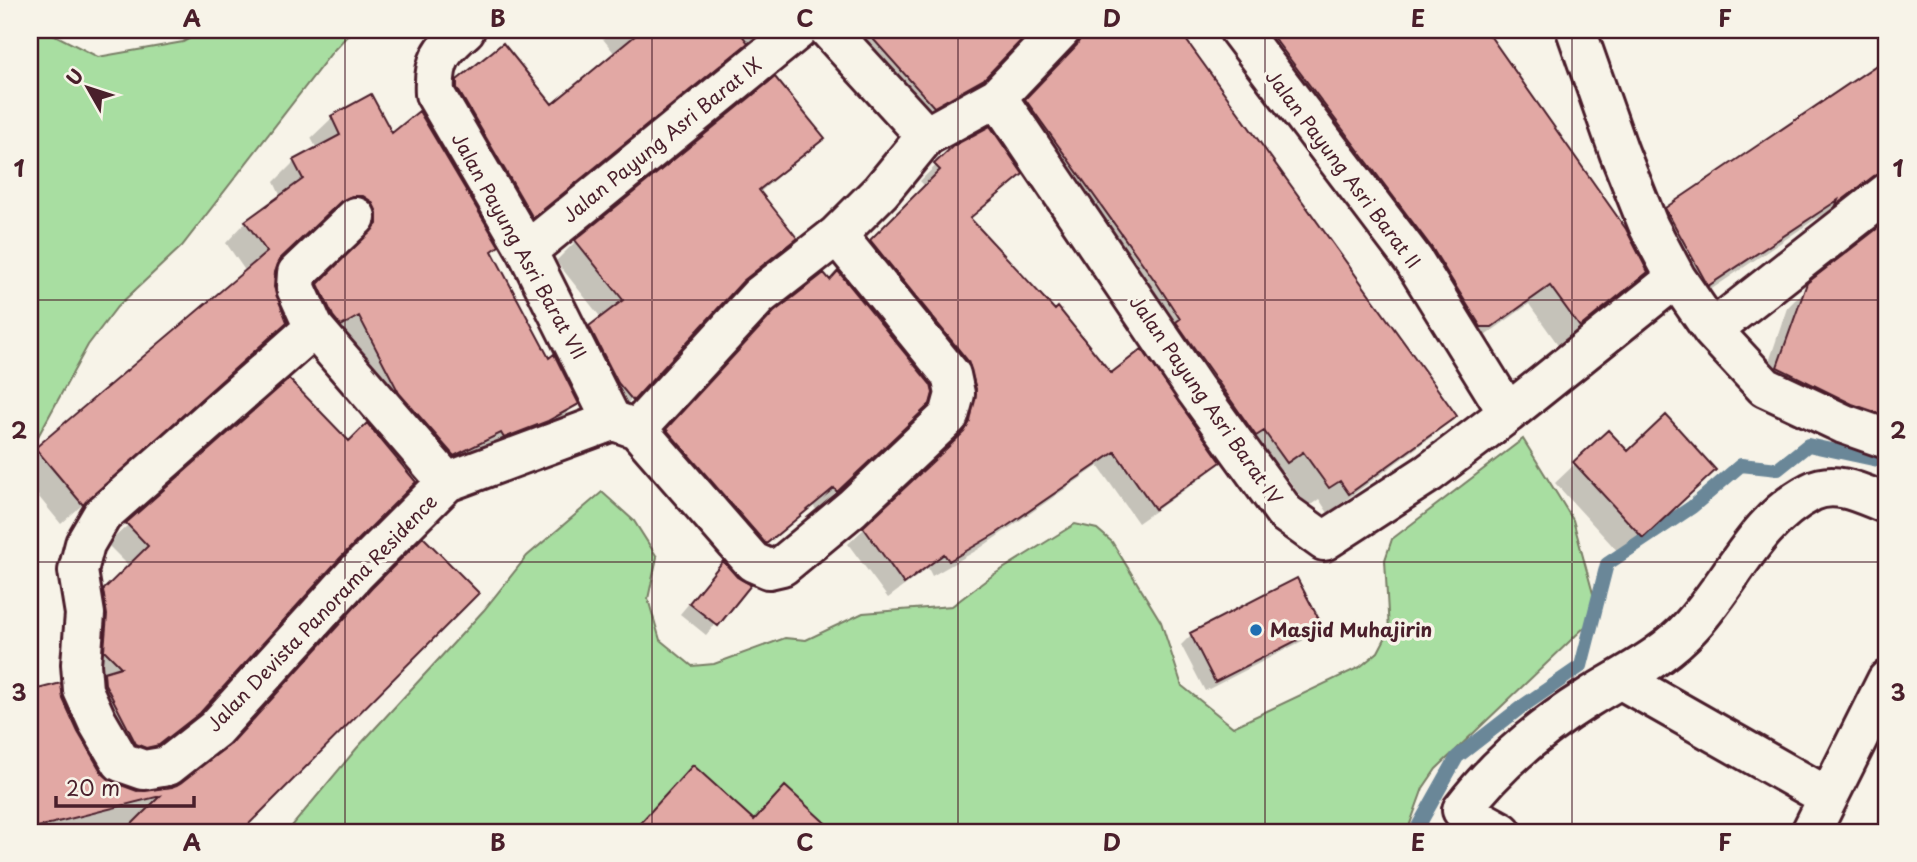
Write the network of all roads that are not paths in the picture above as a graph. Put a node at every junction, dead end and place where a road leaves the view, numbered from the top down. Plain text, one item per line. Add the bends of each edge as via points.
1 (465, 30) edge
2 (798, 30) edge
3 (829, 30) edge
4 (1061, 30) edge
5 (1239, 30) edge
6 (1576, 30) edge
7 (997, 97) junction
8 (926, 136) junction
9 (1887, 193) edge
10 (356, 217) dead end
11 (837, 235) junction
12 (527, 251) junction
13 (1676, 278) junction
14 (314, 328) junction
15 (1712, 330) junction
16 (1508, 413) junction
17 (625, 425) junction
18 (1887, 439) edge
19 (447, 482) junction
20 (1887, 504) edge
21 (1620, 679) junction
22 (1887, 680) edge
23 (1828, 797) junction
24 (1454, 821) edge
25 (1502, 832) edge
26 (1811, 832) edge

1 - 12 street, Jalan Payung Asri Barat VII via 446,46 433,69 435,93
2 - 12 street, Jalan Payung Asri Barat IX
3 - 8 street
4 - 7 street
5 - 16 street, Jalan Payung Asri Barat II via 1414,261
6 - 13 street via 1649,227
7 - 8 street
7 - 16 street, Jalan Payung Asri Barat IV via 1285,513 1324,541 1429,473
8 - 11 street
9 - 15 street
10 - 14 street, Jalan Devista Panorama Residence via 298,273 296,288
11 - 17 street via 773,283
11 - 17 street, Jalan Payung Asri Barat VII via 951,375 955,394 949,416 852,508 782,566 769,569 753,562
12 - 17 street, Jalan Payung Asri Barat VII
13 - 15 street
13 - 16 street
14 - 19 street, Jalan Devista Panorama Residence
14 - 19 street, Jalan Devista Panorama Residence via 102,514 85,544 78,571 85,614 83,690 121,762 144,770 168,766 215,729 356,573
15 - 18 street via 1765,387
17 - 19 street, Jalan Devista Panorama Residence
20 - 21 street via 1847,488 1813,490 1761,530 1691,626 1650,663
21 - 23 street
21 - 24 street via 1522,747 1487,777
22 - 23 street
23 - 26 street
24 - 25 street

